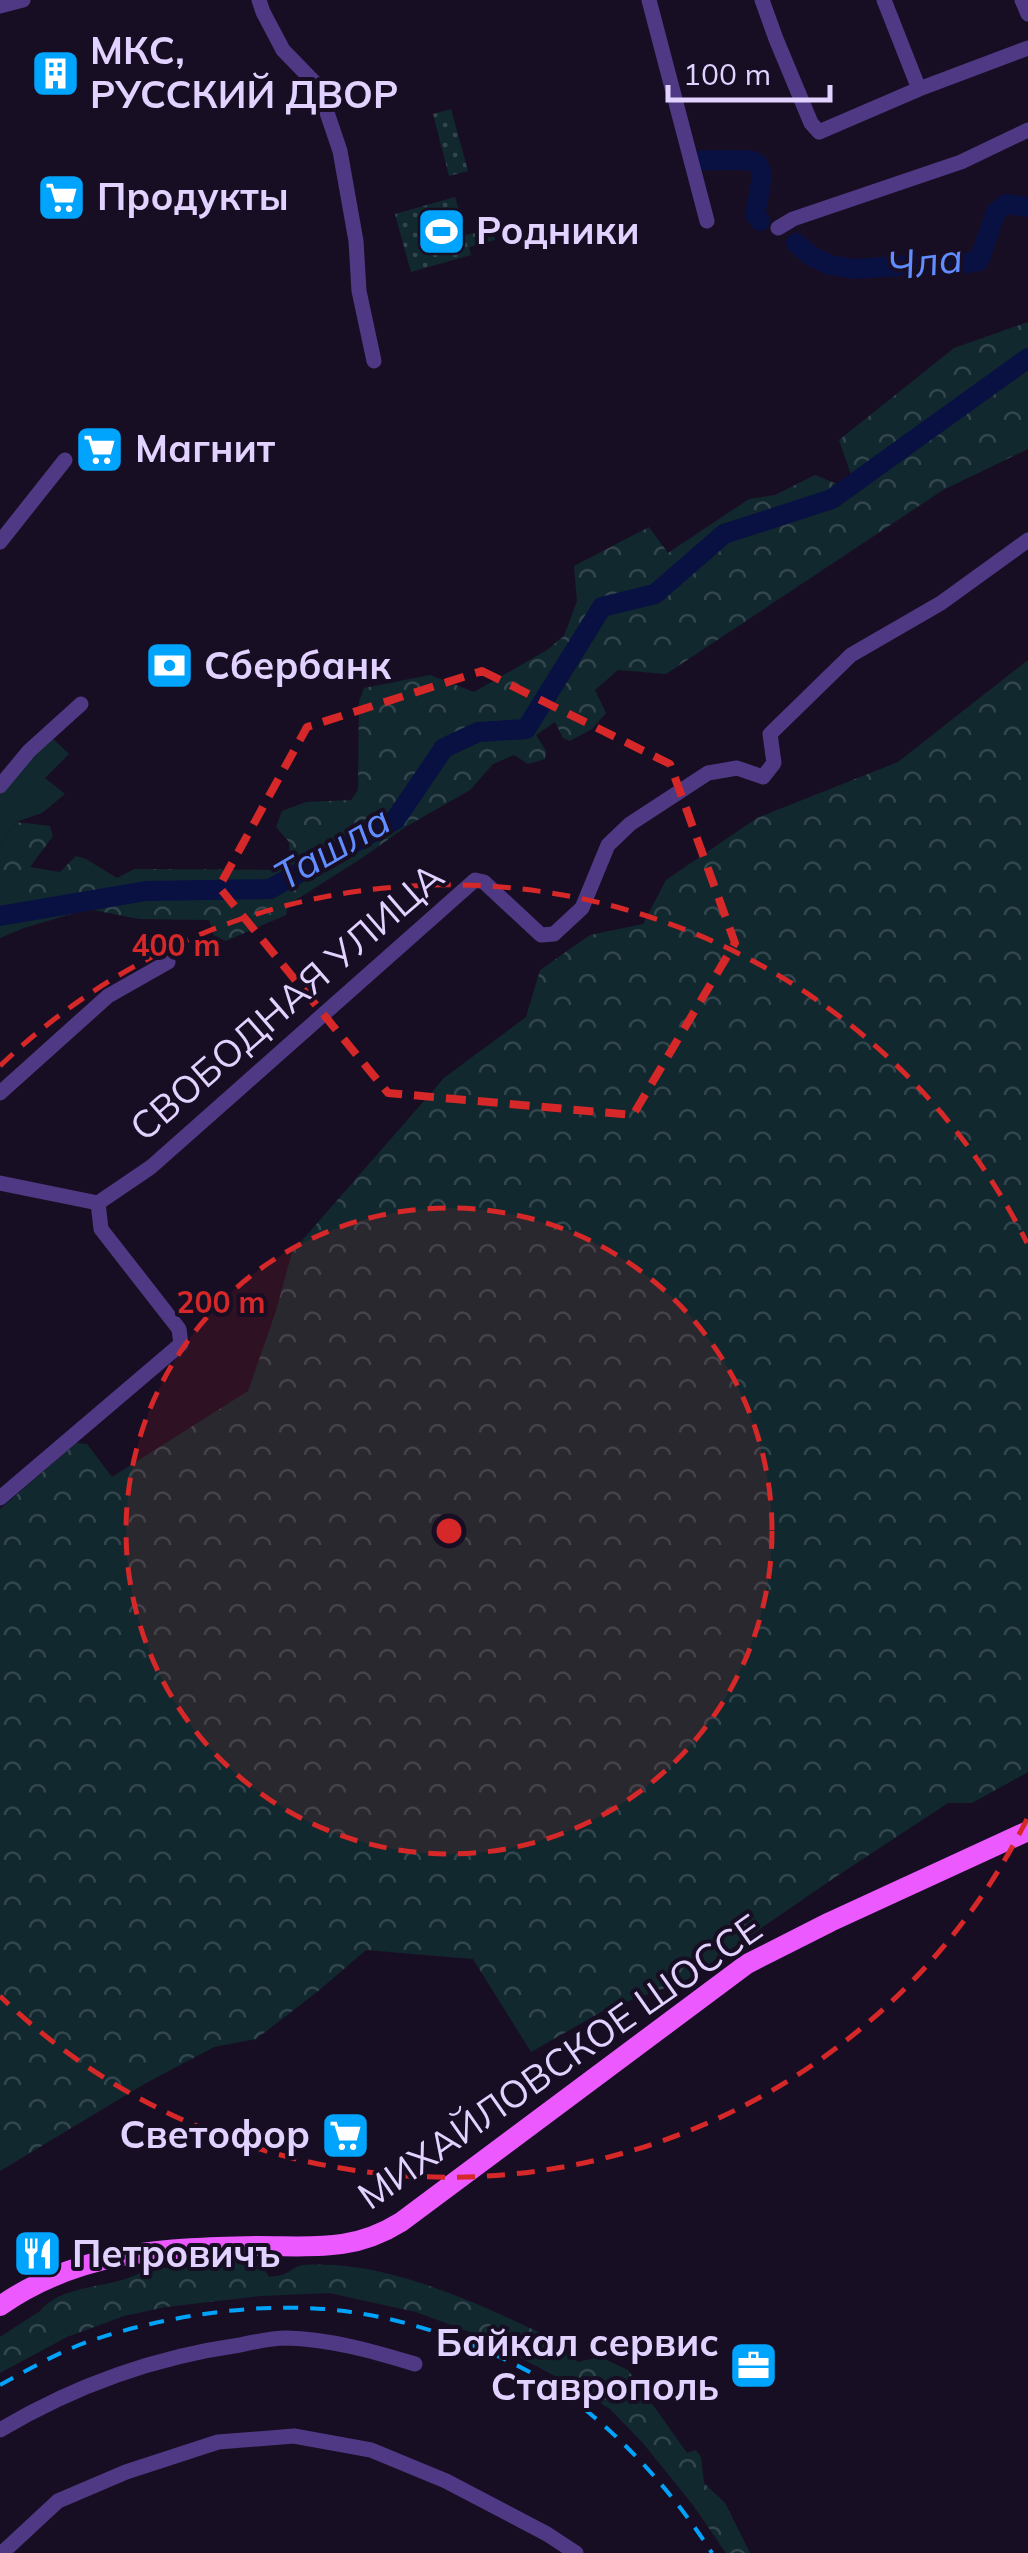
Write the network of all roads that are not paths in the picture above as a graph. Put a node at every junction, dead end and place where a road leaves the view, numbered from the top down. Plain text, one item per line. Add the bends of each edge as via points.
1 (23, 0) edge
2 (259, 0) edge
3 (649, 0) edge
4 (762, 0) edge
5 (884, 0) edge
6 (1022, 0) edge
7 (0, 6) edge
8 (1028, 14) edge
9 (1028, 48) edge
10 (919, 89) junction
11 (1028, 130) edge
12 (707, 220) dead end
13 (778, 228) dead end
14 (374, 361) dead end
15 (64, 460) dead end
16 (1028, 540) edge
17 (0, 542) edge
18 (81, 704) dead end
19 (0, 786) edge
20 (168, 962) dead end
21 (0, 1093) edge
22 (0, 1182) edge
23 (98, 1203) junction
24 (0, 1498) edge
25 (1028, 1831) edge
26 (0, 2306) edge
27 (415, 2364) dead end
28 (0, 2430) edge
29 (2, 2553) edge
30 (576, 2553) edge

1 - 7 street
2 - 14 street via 283,50 318,86 340,151
3 - 12 street
4 - 10 street via 819,132
5 - 10 street
6 - 8 street
9 - 10 street
11 - 13 street via 961,162
15 - 17 street
16 - 23 street, СВОБОДНАЯ УЛИЦА via 941,603 851,655 770,734 774,763 763,777 737,768 708,773 630,824 608,845 582,908 554,934 541,935 475,880 151,1167
18 - 19 street
20 - 21 street via 108,996
22 - 23 street
23 - 24 street via 102,1228 179,1329 181,1344
25 - 26 main road, МИХАЙЛОВСКОЕ ШОССЕ via 747,1964 379,2236 357,2243 176,2248 124,2256 56,2274
27 - 28 street via 354,2346 284,2338 194,2351 115,2374
29 - 30 street via 58,2500 126,2472 218,2442 294,2436 370,2450 446,2481

